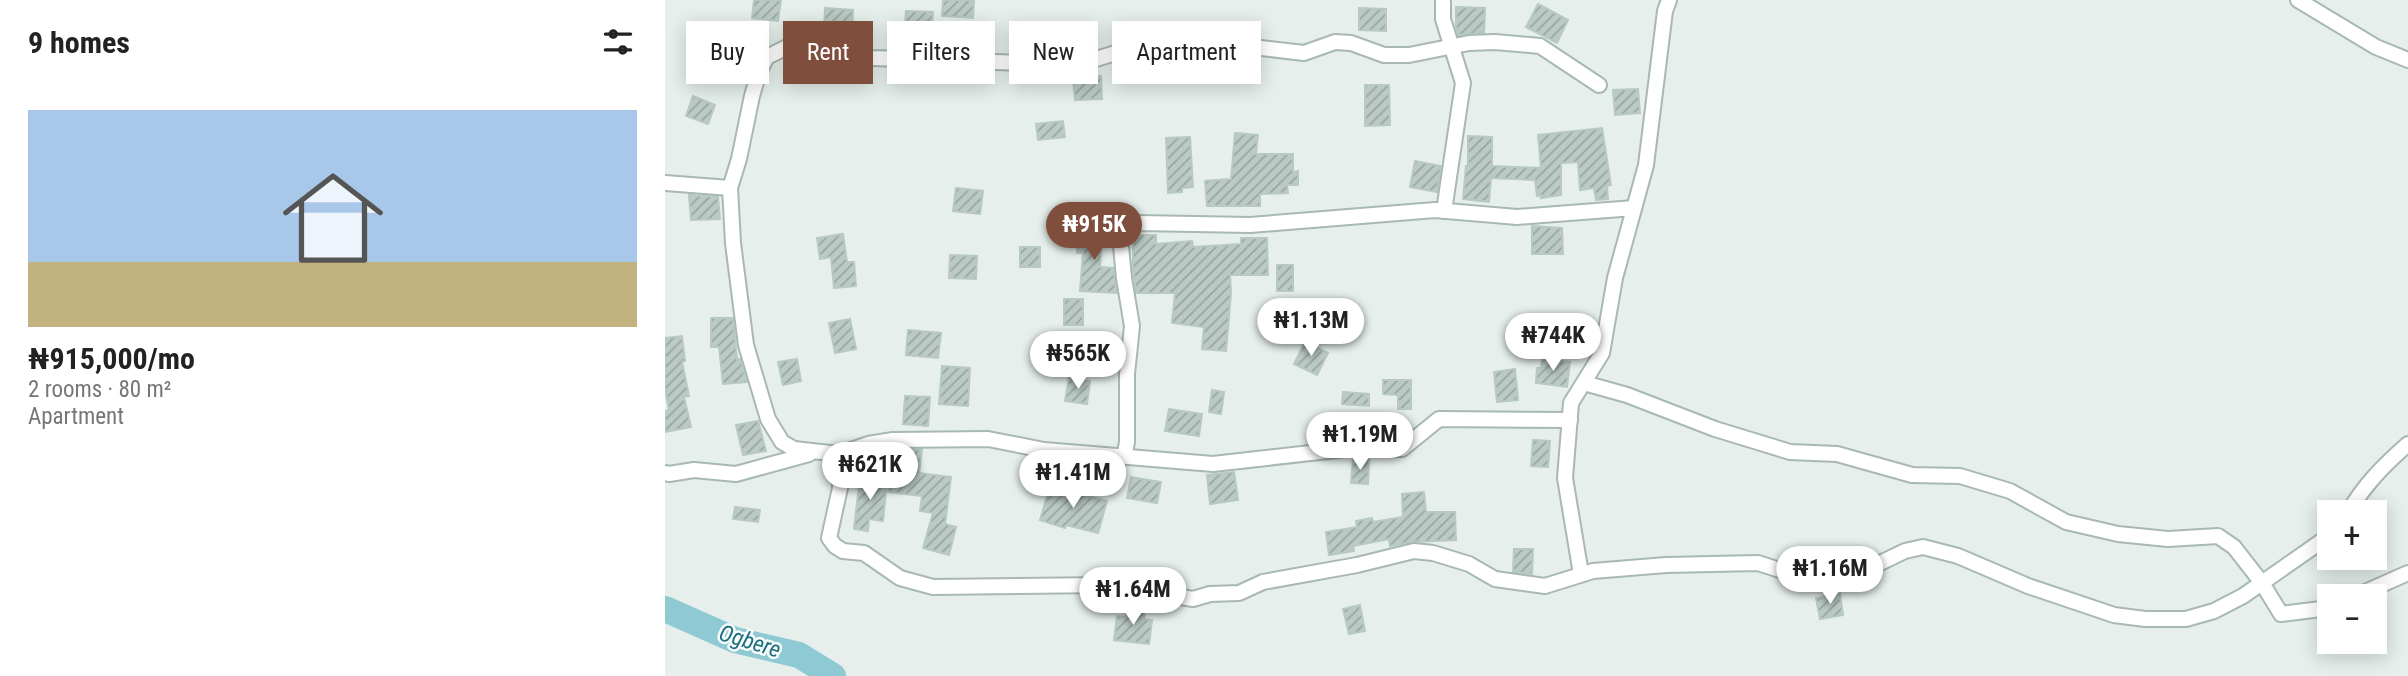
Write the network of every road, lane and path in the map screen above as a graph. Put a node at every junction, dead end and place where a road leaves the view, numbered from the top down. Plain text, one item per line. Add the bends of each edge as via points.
1 (1443, 0) edge
2 (1669, 0) edge
3 (2298, 0) edge
4 (1451, 46) junction
5 (2408, 60) edge
6 (1599, 85) dead end
7 (665, 183) edge
8 (730, 188) junction
9 (1634, 208) junction
10 (1444, 211) junction
11 (1584, 383) junction
12 (1570, 420) junction
13 (2408, 444) edge
14 (814, 453) junction
15 (839, 454) junction
16 (1124, 457) junction
17 (665, 473) edge
18 (2355, 500) edge
19 (2317, 544) edge
20 (2408, 573) edge
21 (1581, 574) junction
22 (2262, 583) junction
23 (2383, 584) edge
24 (2317, 610) edge

1 - 4 street
2 - 9 street via 1646,165
3 - 5 street via 2376,47
4 - 6 street via 1495,42 1540,46
4 - 8 street via 1409,55 1384,55 1335,42 1304,53 1252,47 1132,48 1096,59 1054,64 872,58 797,45 767,57 759,72
4 - 10 street via 1463,83
7 - 8 street
8 - 14 street via 746,345 768,419 782,442
9 - 10 street via 1517,217
9 - 11 street via 1602,353
10 - 16 street via 1250,225 1138,223 1128,228 1120,235 1132,326
11 - 12 street via 1571,403
11 - 22 street via 1790,453 1837,454 1912,475 1960,477 2010,491 2066,522 2118,534 2218,536 2234,547
12 - 16 street via 1439,419 1402,449 1346,449 1213,464
12 - 21 street via 1565,478
13 - 18 street
14 - 15 street
14 - 17 street via 736,474
15 - 16 street via 893,439 988,439 1044,450
15 - 21 street via 840,488 829,538 843,551 865,553 900,578 933,587 1108,585 1193,599 1239,593 1263,582 1414,551 1469,564 1495,579 1520,584 1545,586
19 - 22 street
20 - 23 street
21 - 22 street via 1666,565 1758,563 1823,578 1923,547 2115,615 2145,619 2186,619 2214,611
22 - 24 street via 2281,614

